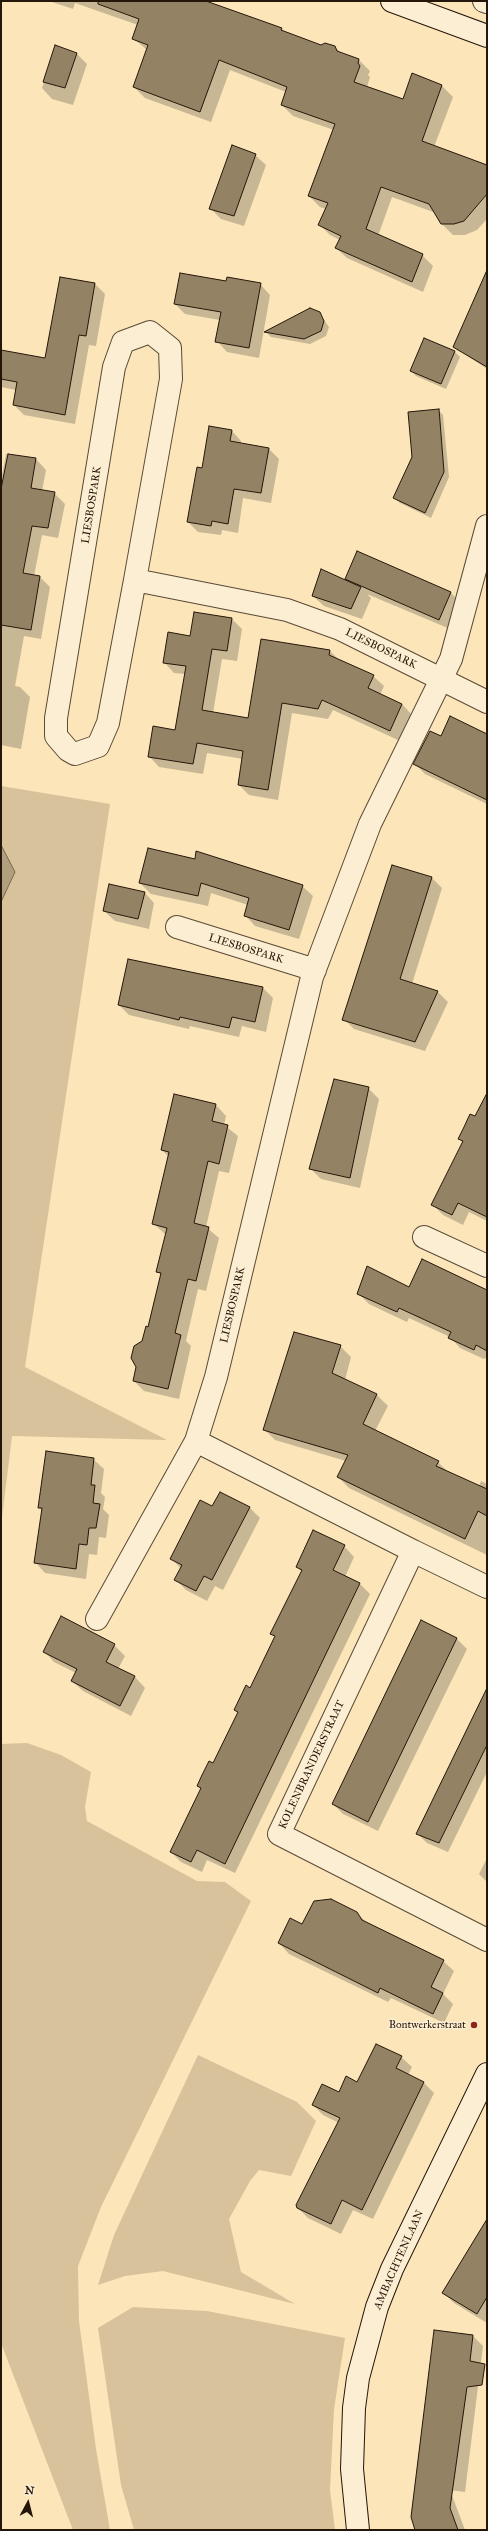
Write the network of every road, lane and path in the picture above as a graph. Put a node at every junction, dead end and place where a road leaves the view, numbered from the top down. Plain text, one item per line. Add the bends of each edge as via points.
1 (392, 1) edge
2 (484, 1) edge
3 (487, 2) edge
4 (487, 36) edge
5 (487, 526) edge
6 (135, 580) junction
7 (440, 678) junction
8 (487, 702) edge
9 (176, 927) dead end
10 (315, 970) junction
11 (424, 1237) dead end
12 (487, 1266) edge
13 (196, 1441) junction
14 (413, 1551) junction
15 (487, 1587) edge
16 (97, 1619) dead end
17 (487, 1940) edge
18 (487, 2074) edge
19 (358, 2530) edge

1 - 4 street
2 - 3 street
5 - 7 street, LIESBOSPARK via 451,659
6 - 6 street, LIESBOSPARK via 171,379 170,348 150,332 123,342 114,367 56,718 56,736 75,754 98,746 108,723
6 - 7 street, LIESBOSPARK via 287,610 340,629
7 - 8 street
7 - 10 street, LIESBOSPARK via 370,824
9 - 10 street, LIESBOSPARK
10 - 13 street, LIESBOSPARK via 216,1377
11 - 12 street
13 - 14 street
13 - 16 street, LIESBOSPARK
14 - 15 street
14 - 17 street, KOLENBRANDERSTRAAT via 279,1834
18 - 19 street, AMBACHTENLAAN via 376,2307 358,2378 354,2408 352,2469

